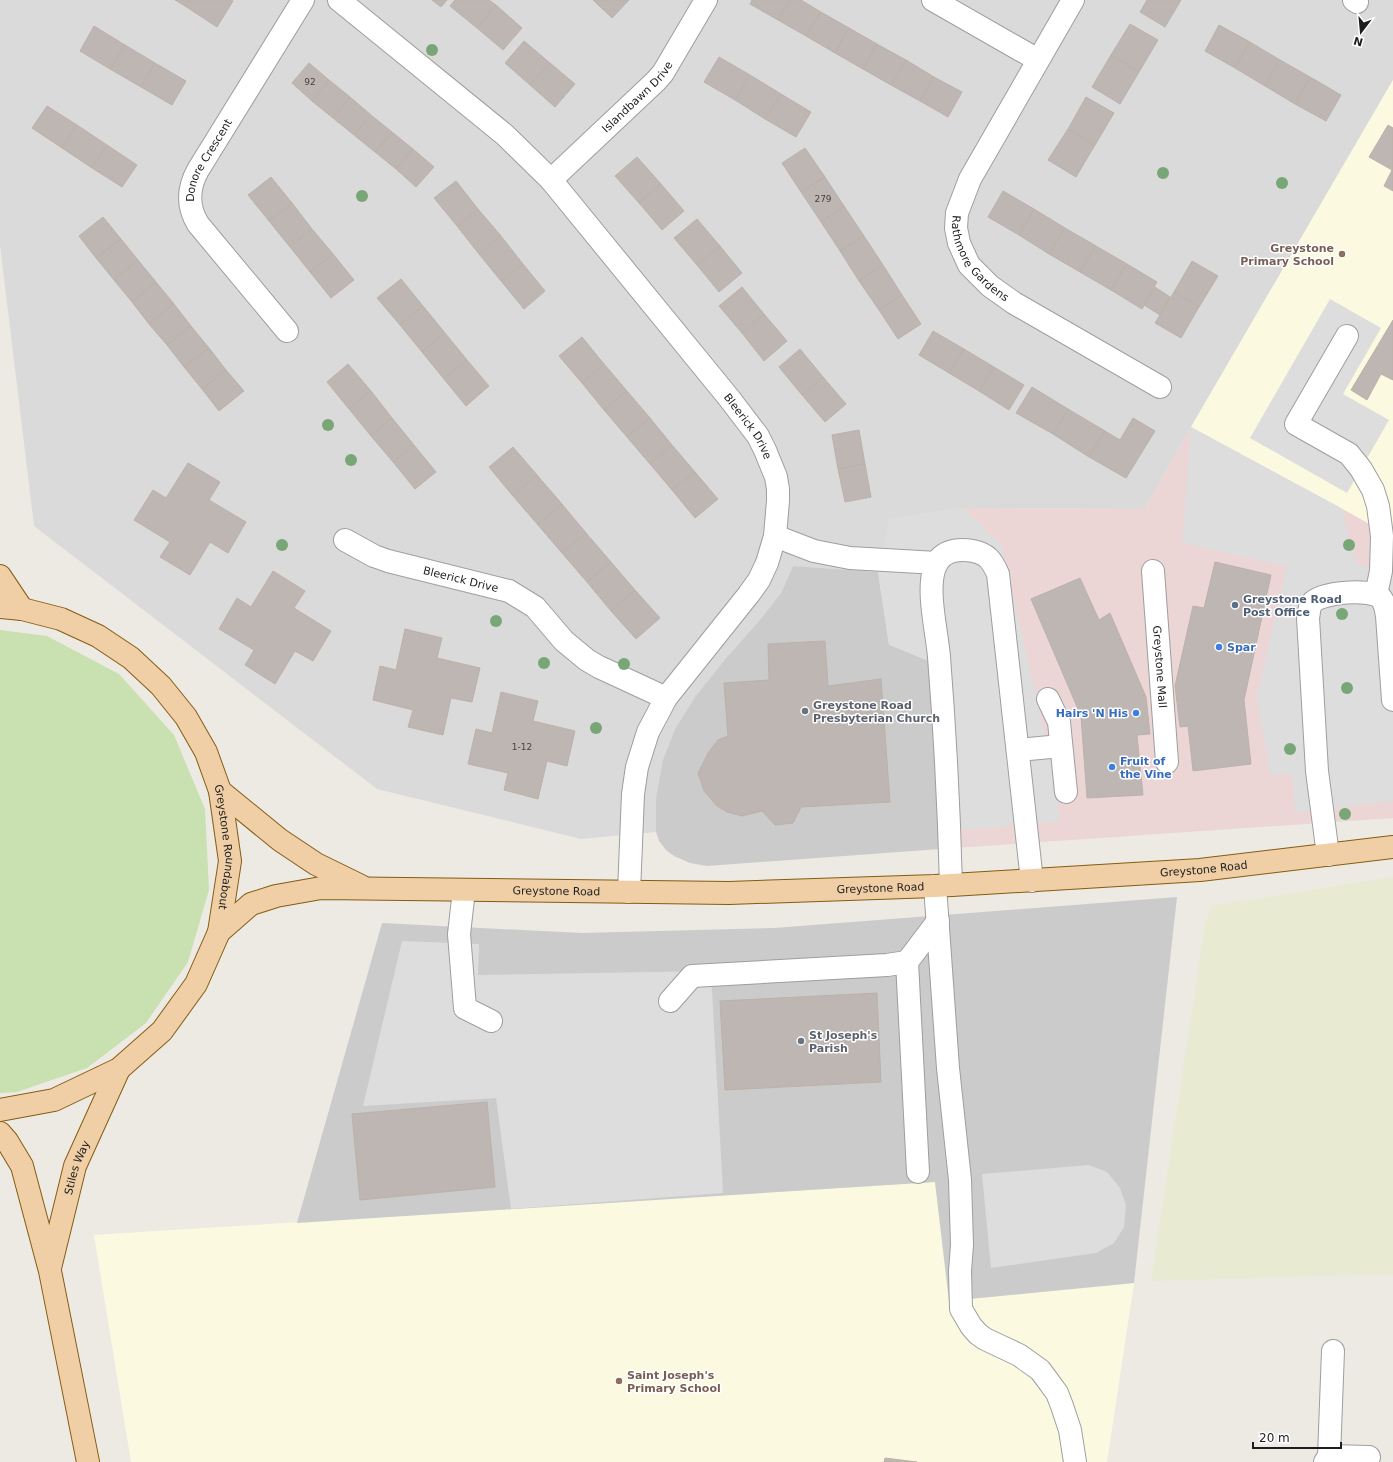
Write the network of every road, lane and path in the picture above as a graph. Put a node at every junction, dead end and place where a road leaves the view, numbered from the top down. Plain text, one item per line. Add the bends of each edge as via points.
1 (303, 0) edge
2 (339, 0) edge
3 (706, 0) edge
4 (933, 0) edge
5 (1073, 0) edge
6 (1038, 60) junction
7 (551, 180) junction
8 (287, 331) dead end
9 (1347, 336) dead end
10 (1160, 387) dead end
11 (775, 536) junction
12 (345, 540) dead end
13 (937, 563) junction
14 (1153, 571) dead end
15 (0, 576) edge
16 (1376, 595) junction
17 (0, 607) edge
18 (22, 609) junction
19 (666, 698) junction
20 (1048, 699) dead end
21 (1393, 700) edge
22 (1061, 746) junction
23 (1018, 750) junction
24 (1167, 762) dead end
25 (220, 791) junction
26 (1066, 792) dead end
27 (1393, 847) edge
28 (1328, 855) junction
29 (1032, 881) junction
30 (943, 886) junction
31 (366, 888) junction
32 (464, 890) junction
33 (629, 892) junction
34 (938, 921) junction
35 (219, 932) junction
36 (907, 962) junction
37 (670, 1001) dead end
38 (491, 1021) dead end
39 (119, 1069) junction
40 (0, 1110) edge
41 (0, 1133) edge
42 (918, 1172) dead end
43 (50, 1271) junction
44 (1333, 1351) dead end
45 (1369, 1457) dead end
46 (1327, 1459) edge
47 (88, 1462) edge
48 (1074, 1462) edge

1 - 8 street, Donore Crescent via 198,170 190,194 191,211 198,224
2 - 7 street via 505,135
3 - 7 street, Islandbawn Drive via 663,73
4 - 6 street
5 - 6 street, Rathmore Gardens
6 - 10 street, Rathmore Gardens via 978,164 963,196 956,221 961,250 974,271 1009,300
7 - 11 street, Bleerick Drive via 758,436 776,477 778,489
9 - 16 street via 1296,424 1349,454 1373,490 1382,536 1381,571
11 - 13 street via 814,551 850,558
11 - 19 street, Bleerick Drive via 759,580
12 - 19 street, Bleerick Drive via 388,561 509,591 535,607 564,641 587,660
13 - 23 street via 945,553 965,550 979,552 989,558 995,567 1000,583
13 - 30 street via 933,576 932,597 939,657 950,816
14 - 24 street, Greystone Mall
15 - 18 main road
16 - 21 street via 1385,606
16 - 28 street via 1342,593 1320,597 1312,602 1309,609 1317,771
17 - 18 main road, Greystone Roundabout
18 - 25 main road, Greystone Roundabout via 61,620 98,636 141,667 161,686 186,717 206,752
19 - 33 street, Bleerick Drive via 648,732 637,767 633,794
20 - 22 street via 1059,722
22 - 23 street
22 - 26 street
23 - 29 street
25 - 31 main road, Greystone Road via 280,840 316,864
25 - 35 main road, Greystone Roundabout via 230,861
27 - 28 main road, Greystone Road
28 - 29 main road, Greystone Road via 1200,870
29 - 30 main road, Greystone Road
30 - 33 main road, Greystone Road via 729,893
30 - 34 street
31 - 32 main road, Greystone Road
31 - 35 main road, Greystone Road via 321,888 276,896 251,904
32 - 33 main road, Greystone Road
32 - 38 street via 459,934 465,1008
34 - 36 street
34 - 48 street via 948,1068 960,1180 961,1309 978,1334 1019,1355 1035,1366 1046,1378 1057,1393 1062,1406 1070,1430
35 - 39 main road, Greystone Roundabout via 196,984 162,1031
36 - 37 street via 692,976
36 - 42 street
39 - 40 main road, Greystone Roundabout via 54,1100
39 - 43 main road, Stiles Way via 75,1166
41 - 43 main road, Stiles Way via 22,1166
43 - 47 main road, Stiles Way
44 - 46 street
45 - 46 street

